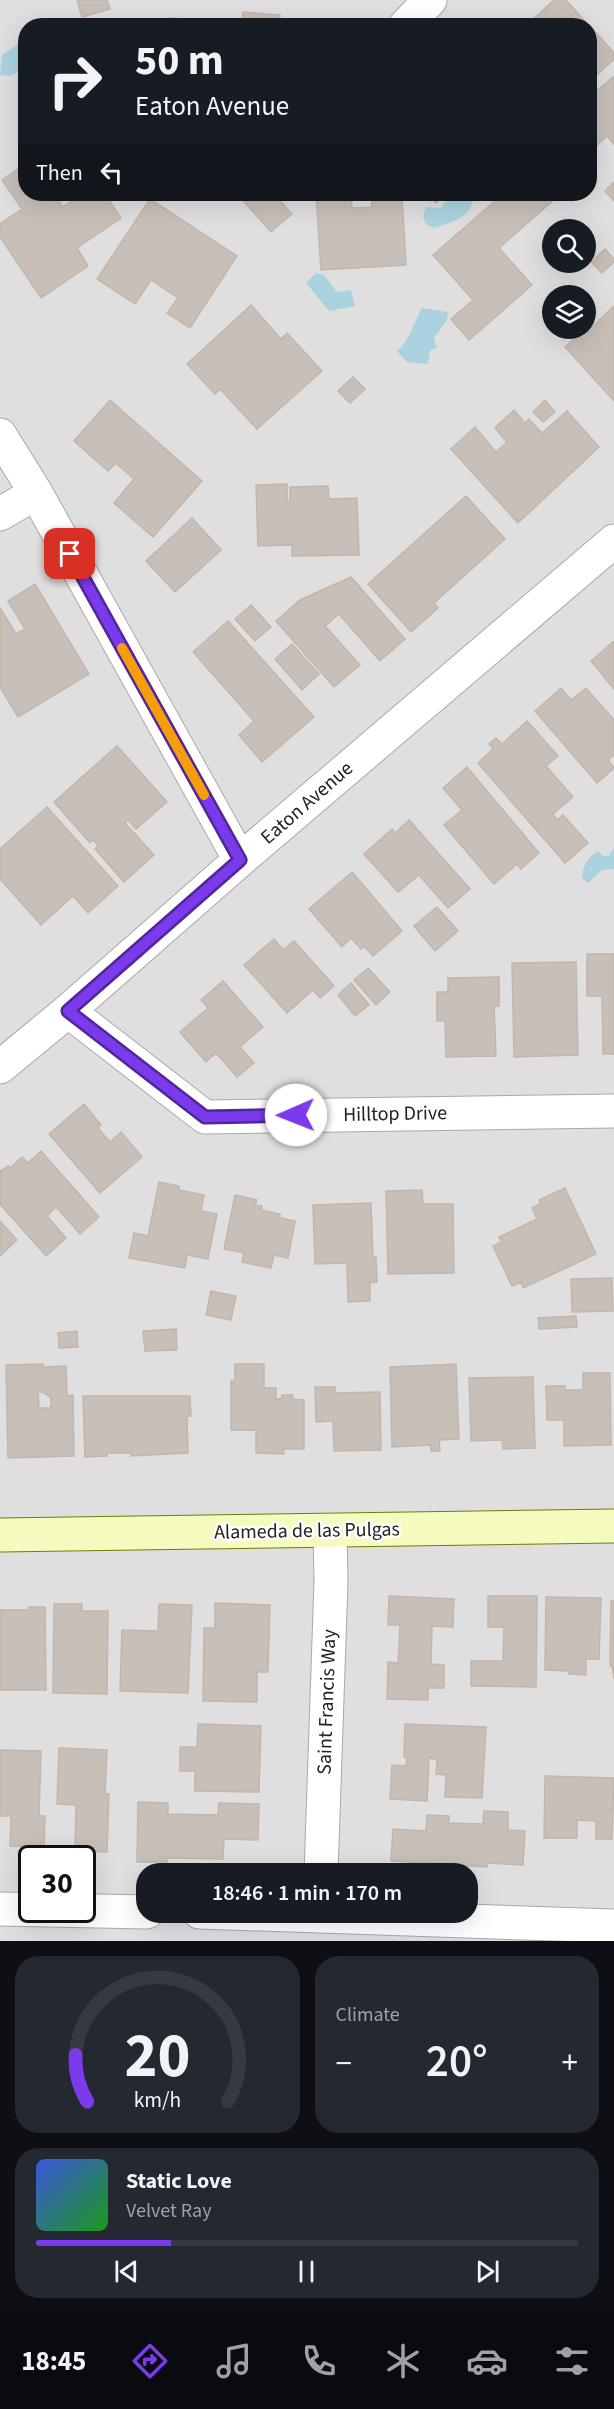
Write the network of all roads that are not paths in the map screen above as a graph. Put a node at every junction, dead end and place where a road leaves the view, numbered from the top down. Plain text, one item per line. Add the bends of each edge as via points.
1 (430, 0) edge
2 (413, 18) edge
3 (0, 435) edge
4 (36, 493) junction
5 (0, 514) edge
6 (614, 541) edge
7 (240, 860) junction
8 (68, 1011) junction
9 (0, 1067) edge
10 (614, 1111) edge
11 (614, 1526) edge
12 (330, 1531) junction
13 (0, 1535) edge
14 (321, 1863) edge
15 (0, 1909) edge
16 (136, 1912) edge
17 (320, 1923) edge
18 (614, 1926) edge

1 - 2 street
3 - 4 street
4 - 5 street
4 - 7 street
6 - 7 street, Eaton Avenue
7 - 8 street, Eaton Avenue
8 - 9 street, Eaton Avenue
8 - 10 street, Hilltop Drive via 205,1117
11 - 12 main road, Alameda de las Pulgas
12 - 13 main road, Alameda de las Pulgas
12 - 14 street, Saint Francis Way
15 - 16 street
17 - 18 street

